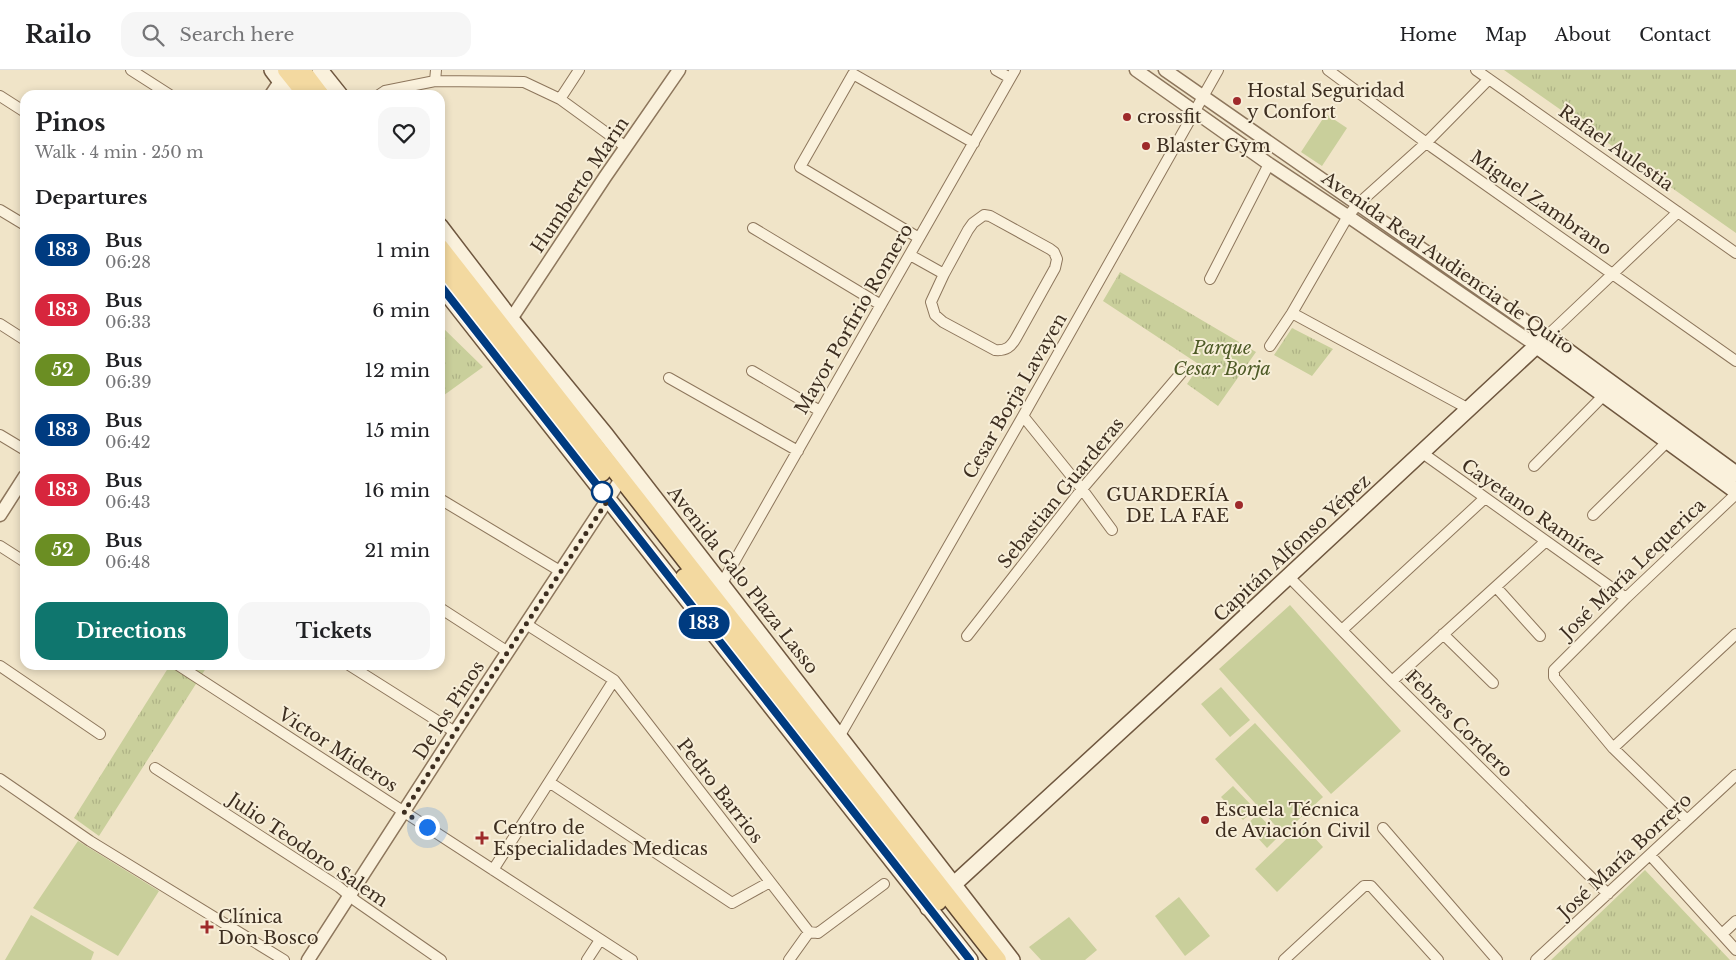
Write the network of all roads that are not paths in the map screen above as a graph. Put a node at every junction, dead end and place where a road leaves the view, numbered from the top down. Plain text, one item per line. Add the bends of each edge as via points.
1 (131, 70) edge
2 (320, 70) edge
3 (436, 70) edge
4 (579, 70) edge
5 (679, 70) edge
6 (996, 70) edge
7 (1136, 70) edge
8 (1165, 70) edge
9 (1218, 70) edge
10 (1328, 70) edge
11 (1476, 70) edge
12 (286, 72) edge
13 (1013, 74) edge
14 (1489, 79) junction
15 (435, 81) junction
16 (162, 90) edge
17 (274, 90) edge
18 (290, 90) edge
19 (302, 90) edge
20 (313, 90) edge
21 (336, 90) edge
22 (391, 90) edge
23 (0, 96) edge
24 (1202, 97) junction
25 (560, 99) junction
26 (20, 109) edge
27 (1195, 111) junction
28 (1426, 142) junction
29 (974, 143) junction
30 (626, 147) junction
31 (1269, 164) junction
32 (1357, 205) junction
33 (0, 210) edge
34 (1678, 212) junction
35 (1348, 216) junction
36 (20, 222) edge
37 (753, 228) dead end
38 (445, 233) edge
39 (919, 238) junction
40 (1736, 253) edge
41 (445, 254) edge
42 (910, 254) junction
43 (445, 272) edge
44 (944, 274) junction
45 (1613, 274) junction
46 (1210, 279) dead end
47 (445, 291) edge
48 (881, 305) junction
49 (1292, 313) junction
50 (511, 319) junction
51 (0, 324) edge
52 (20, 337) edge
53 (1542, 341) junction
54 (1270, 346) dead end
55 (1736, 362) edge
56 (752, 371) dead end
57 (1182, 372) dead end
58 (669, 378) dead end
59 (1604, 395) junction
60 (1469, 409) junction
61 (820, 411) junction
62 (1023, 416) junction
63 (0, 435) edge
64 (1668, 441) junction
65 (20, 447) edge
66 (798, 451) junction
67 (1422, 452) junction
68 (1534, 466) dead end
69 (1736, 474) edge
70 (20, 484) edge
71 (1082, 488) junction
72 (614, 489) junction
73 (1736, 492) edge
74 (1485, 498) junction
75 (445, 502) edge
76 (0, 515) edge
77 (1593, 515) dead end
78 (1112, 530) dead end
79 (1546, 541) junction
80 (0, 546) edge
81 (20, 559) edge
82 (560, 572) junction
83 (1288, 576) junction
84 (721, 584) junction
85 (1496, 587) junction
86 (1626, 598) junction
87 (445, 611) edge
88 (526, 624) junction
89 (1342, 630) junction
90 (1444, 634) junction
91 (1736, 634) edge
92 (967, 636) dead end
93 (1540, 636) dead end
94 (508, 652) junction
95 (0, 666) edge
96 (186, 670) edge
97 (357, 670) edge
98 (614, 680) junction
99 (1392, 681) junction
100 (1492, 682) dead end
101 (455, 732) junction
102 (100, 734) dead end
103 (839, 737) junction
104 (1614, 748) junction
105 (155, 768) dead end
106 (1736, 775) edge
107 (0, 779) edge
108 (549, 782) junction
109 (404, 812) junction
110 (1687, 820) junction
111 (1382, 828) dead end
112 (1650, 855) junction
113 (493, 870) junction
114 (770, 882) junction
115 (884, 884) dead end
116 (1608, 894) junction
117 (350, 896) junction
118 (941, 897) junction
119 (1736, 921) edge
120 (809, 932) junction
121 (1722, 934) junction
122 (600, 940) junction
123 (1736, 950) edge
124 (1295, 956) edge
125 (963, 957) edge
126 (439, 959) edge
127 (284, 960) edge
128 (308, 960) edge
129 (587, 960) edge
130 (632, 960) edge
131 (789, 960) edge
132 (985, 960) edge
133 (998, 960) edge
134 (1012, 960) edge
135 (1284, 960) edge
136 (1438, 960) edge
137 (1497, 960) edge
138 (1536, 960) edge

1 - 16 street
2 - 21 main road
3 - 15 street
4 - 25 street
5 - 30 street, Humberto Marin
6 - 13 street
7 - 27 street, Avenida Real Audiencia de Quito
8 - 24 street, Avenida Real Audiencia de Quito
9 - 24 street, Cesar Borja Lavayen
10 - 28 street, Miguel Zambrano
11 - 14 street, Rafael Aulestia
12 - 17 street
12 - 18 main road
12 - 19 main road
12 - 20 main road
13 - 29 street, Mayor Porfirio Romero
14 - 28 street
14 - 34 street, Rafael Aulestia
15 - 22 street
15 - 25 street via 524,82
23 - 26 street
24 - 27 street, Cesar Borja Lavayen
24 - 32 street, Avenida Real Audiencia de Quito
25 - 30 street
27 - 31 street, Avenida Real Audiencia de Quito
27 - 62 street, Cesar Borja Lavayen
28 - 32 street
28 - 45 street, Miguel Zambrano
29 - 39 street, Mayor Porfirio Romero
29 - 39 street via 853,74 800,167
30 - 50 street, Humberto Marin
31 - 35 street, Avenida Real Audiencia de Quito
31 - 46 street
32 - 35 street
32 - 53 street, Avenida Real Audiencia de Quito
33 - 36 street
34 - 40 street, Rafael Aulestia
34 - 45 street, Capitán Alfonso Yépez
35 - 49 street
35 - 53 street, Avenida Real Audiencia de Quito
37 - 48 street
38 - 50 main road, Avenida Galo Plaza Lasso
39 - 42 street, Mayor Porfirio Romero
41 - 72 main road, Avenida Galo Plaza Lasso
42 - 44 street
42 - 48 street, Mayor Porfirio Romero
43 - 72 main road, Avenida Galo Plaza Lasso
44 - 44 street via 931,302 935,315 979,342 1002,350 1012,345 1058,259 1050,249 984,215 968,230
45 - 53 street, Capitán Alfonso Yépez
45 - 55 street, Miguel Zambrano
47 - 72 main road, Avenida Galo Plaza Lasso
48 - 61 street, Mayor Porfirio Romero
49 - 54 street
49 - 60 street
50 - 84 main road, Avenida Galo Plaza Lasso
51 - 52 street
53 - 59 main road, Avenida Real Audiencia de Quito
53 - 60 main road, Capitán Alfonso Yépez
53 - 69 main road, Avenida Real Audiencia de Quito
56 - 61 street
57 - 71 street, Sebastian Guarderas
58 - 66 street
59 - 64 main road, Avenida Real Audiencia de Quito
59 - 68 street
60 - 67 main road, Capitán Alfonso Yépez
61 - 66 street, Mayor Porfirio Romero
62 - 71 street
62 - 103 street, Cesar Borja Lavayen
63 - 65 street
64 - 73 main road, Avenida Real Audiencia de Quito
64 - 77 street
66 - 84 street, Mayor Porfirio Romero
67 - 74 street, Cayetano Ramírez
67 - 83 main road, Capitán Alfonso Yépez
70 - 76 street
71 - 78 street
71 - 92 street, Sebastian Guarderas
72 - 82 street, De los Pinos
72 - 118 main road, Avenida Galo Plaza Lasso
72 - 118 main road, Avenida Galo Plaza Lasso
73 - 86 street, José María Lequerica
74 - 79 street, Cayetano Ramírez
74 - 89 street
75 - 82 street
79 - 85 street
79 - 86 street, Cayetano Ramírez
80 - 81 street
82 - 88 street, De los Pinos
83 - 89 street, Febres Cordero
83 - 118 main road, Capitán Alfonso Yépez
84 - 103 main road, Avenida Galo Plaza Lasso
85 - 90 street
85 - 93 street
86 - 104 street, José María Lequerica via 1554,670 1554,677
87 - 94 street
88 - 94 street, De los Pinos
88 - 98 street, Pedro Barrios
89 - 99 street, Febres Cordero
90 - 99 street
90 - 100 street
91 - 104 street
94 - 101 street, De los Pinos
95 - 102 street
96 - 109 street, Victor Mideros
97 - 101 street
98 - 108 street
98 - 114 street, Pedro Barrios
99 - 116 street, Febres Cordero
101 - 109 street, De los Pinos
103 - 118 main road, Avenida Galo Plaza Lasso
104 - 110 street
105 - 117 street, Julio Teodoro Salem
106 - 110 street, José María Borrero
107 - 127 street via 90,840
108 - 113 street
108 - 114 street via 732,903
109 - 113 street, Victor Mideros
109 - 117 street, De los Pinos
110 - 112 street, José María Borrero
111 - 137 street
112 - 116 street, José María Borrero
112 - 121 street
113 - 122 street, Victor Mideros
114 - 120 street, Pedro Barrios
115 - 120 street via 818,933
116 - 138 street, José María Borrero
117 - 126 street, Julio Teodoro Salem
117 - 128 street, De los Pinos
118 - 125 main road, Avenida Galo Plaza Lasso
118 - 132 main road, Avenida Galo Plaza Lasso
118 - 133 main road, Avenida Galo Plaza Lasso
118 - 134 main road, Avenida Galo Plaza Lasso
119 - 121 street
120 - 131 street
121 - 123 street
122 - 129 street
122 - 130 street, Victor Mideros
124 - 135 street
124 - 136 street via 1368,885

